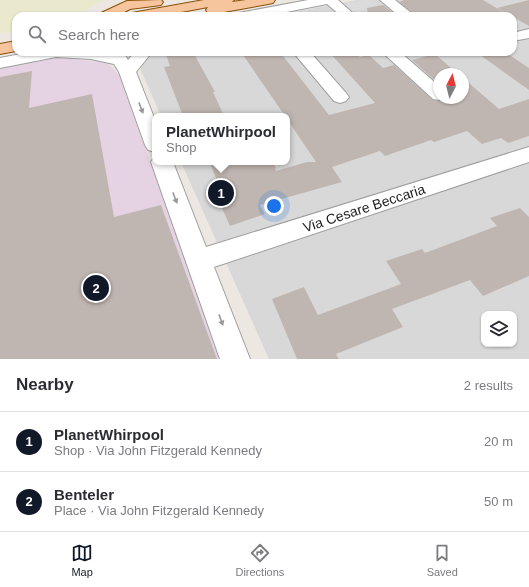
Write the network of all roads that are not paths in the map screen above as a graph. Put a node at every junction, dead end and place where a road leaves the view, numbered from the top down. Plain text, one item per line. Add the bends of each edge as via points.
1 (227, 0) edge
2 (330, 0) edge
3 (377, 0) edge
4 (387, 0) edge
5 (268, 9) edge
6 (112, 12) edge
7 (180, 12) edge
8 (189, 12) edge
9 (217, 12) edge
10 (258, 12) edge
11 (344, 12) edge
12 (392, 12) edge
13 (403, 12) edge
14 (529, 33) edge
15 (517, 36) edge
16 (12, 38) edge
17 (0, 40) edge
18 (12, 47) edge
19 (0, 49) edge
20 (34, 56) edge
21 (100, 56) edge
22 (134, 56) edge
23 (304, 56) edge
24 (395, 56) edge
25 (121, 61) edge
26 (0, 62) edge
27 (433, 90) edge
28 (340, 97) dead end
29 (152, 138) edge
30 (529, 154) edge
31 (163, 165) edge
32 (199, 261) junction
33 (235, 359) edge

1 - 8 main road
2 - 5 street
2 - 11 street
3 - 12 street
4 - 13 street
5 - 9 main road
5 - 10 street
6 - 7 main road via 120,7 140,2 166,3
14 - 15 street
16 - 17 main road
18 - 19 main road
20 - 26 street
21 - 25 street
22 - 25 street
23 - 28 street
24 - 27 street
25 -> 29 street
30 - 32 street, Via Cesare Beccaria
31 -> 32 street
32 -> 33 street

